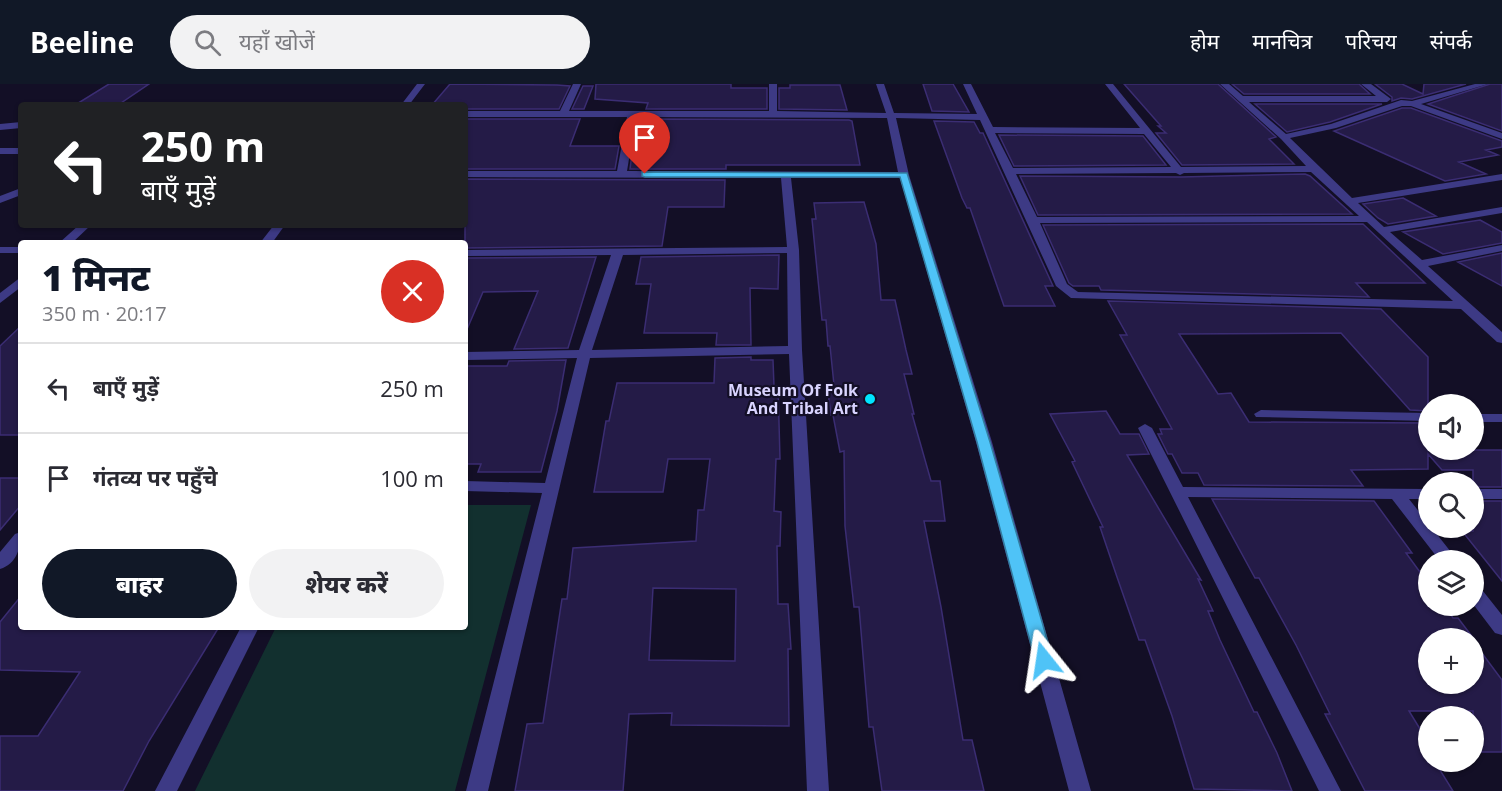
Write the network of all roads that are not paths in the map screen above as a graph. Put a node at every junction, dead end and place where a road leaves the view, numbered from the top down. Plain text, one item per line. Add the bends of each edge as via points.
1 (421, 84) edge
2 (577, 84) edge
3 (773, 84) edge
4 (880, 84) edge
5 (967, 84) edge
6 (1109, 84) edge
7 (1224, 84) edge
8 (1365, 84) edge
9 (1484, 84) edge
10 (1386, 98) junction
11 (1241, 99) junction
12 (407, 102) edge
13 (1401, 103) junction
14 (1412, 104) junction
15 (468, 114) edge
16 (632, 114) junction
17 (773, 114) junction
18 (563, 115) junction
19 (891, 116) junction
20 (982, 117) junction
21 (18, 125) edge
22 (0, 127) edge
23 (988, 130) junction
24 (1147, 131) junction
25 (1502, 136) edge
26 (1284, 137) junction
27 (0, 151) edge
28 (18, 151) edge
29 (1314, 169) junction
30 (1009, 171) junction
31 (1180, 172) junction
32 (468, 174) edge
33 (622, 174) junction
34 (786, 175) junction
35 (904, 175) junction
36 (1502, 177) edge
37 (18, 192) edge
38 (0, 200) edge
39 (1350, 201) junction
40 (1502, 210) edge
41 (1033, 219) junction
42 (1370, 219) junction
43 (82, 228) edge
44 (278, 228) edge
45 (1384, 230) junction
46 (68, 240) edge
47 (268, 240) edge
48 (1502, 248) edge
49 (0, 250) edge
50 (18, 250) edge
51 (793, 250) junction
52 (618, 252) junction
53 (468, 254) edge
54 (1420, 264) junction
55 (18, 284) edge
56 (0, 299) edge
57 (1466, 306) junction
58 (1499, 333) edge
59 (795, 350) junction
60 (584, 355) junction
61 (468, 356) edge
62 (1261, 414) dead end
63 (1418, 417) edge
64 (1484, 418) edge
65 (1502, 418) edge
66 (1145, 428) dead end
67 (468, 486) edge
68 (551, 488) junction
69 (1177, 492) junction
70 (1396, 494) junction
71 (1418, 494) edge
72 (1484, 494) edge
73 (1502, 494) edge
74 (18, 542) edge
75 (1440, 550) edge
76 (0, 563) edge
77 (1484, 605) edge
78 (1502, 628) edge
79 (248, 630) edge
80 (166, 791) edge
81 (477, 791) edge
82 (818, 791) edge
83 (1080, 791) edge
84 (1330, 791) edge

1 - 12 street
2 - 18 street
3 - 17 street
4 - 19 street
5 - 20 street
6 - 24 street
7 - 11 street
8 - 10 street
9 - 14 street
10 - 11 street
10 - 13 street
11 - 26 street
13 - 14 street
13 - 26 street via 1333,126
14 - 25 street
15 - 18 street
16 - 17 street
16 - 18 street
16 - 33 street
17 - 19 street
19 - 20 street
19 - 35 street
20 - 23 street
21 - 22 street
23 - 24 street
23 - 30 street
24 - 31 street
26 - 29 street
27 - 28 street
29 - 31 street
29 - 39 street
30 - 31 street
30 - 41 street
32 - 33 street
33 - 34 street
34 - 35 street
34 - 51 street
35 - 83 street via 984,442
36 - 39 street
37 - 38 street
39 - 42 street
40 - 45 street
41 - 42 street
41 - 57 street via 1062,286 1075,295
42 - 45 street
43 - 46 street
44 - 47 street
45 - 54 street
48 - 54 street
49 - 50 street
51 - 52 street
51 - 59 street
52 - 53 street
52 - 60 street
54 - 57 street
55 - 56 street
57 - 58 street
59 - 60 street
59 - 82 street
60 - 61 street
60 - 68 street
62 - 63 street
64 - 65 street
66 - 69 street
67 - 68 street
68 - 81 street
69 - 70 street
69 - 84 street
70 - 71 street
70 - 75 street
72 - 73 street
74 - 76 street
77 - 78 street
79 - 80 street

